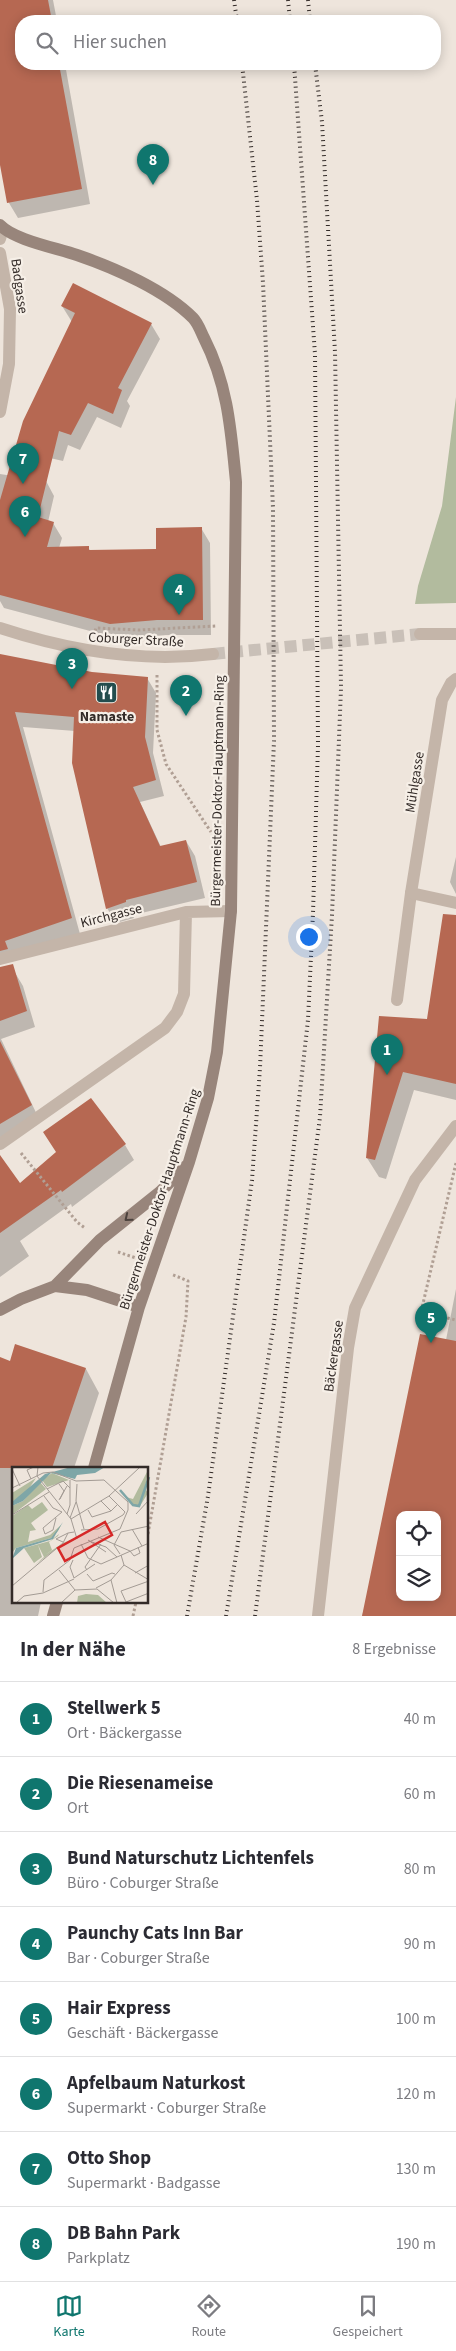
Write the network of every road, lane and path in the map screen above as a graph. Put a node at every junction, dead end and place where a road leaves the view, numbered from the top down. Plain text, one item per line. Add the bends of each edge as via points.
1 (1, 230) edge
2 (0, 253) edge
3 (0, 412) edge
4 (208, 626) dead end
5 (0, 628) edge
6 (420, 634) tunnel mouth
7 (456, 634) edge
8 (86, 651) junction
9 (213, 654) tunnel mouth
10 (157, 656) junction
11 (456, 679) edge
12 (231, 848) junction
13 (411, 893) junction
14 (456, 903) edge
15 (230, 911) junction
16 (186, 912) junction
17 (0, 959) edge
18 (397, 1000) dead end
19 (456, 1126) edge
20 (5, 1142) edge
21 (189, 1162) junction
22 (456, 1163) edge
23 (100, 1240) junction
24 (154, 1266) junction
25 (55, 1286) junction
26 (139, 1307) junction
27 (0, 1310) edge
28 (456, 1320) edge
29 (94, 1467) edge
30 (149, 1528) edge
31 (318, 1616) edge

1 - 12 street, Bürgermeister-Doktor-Hauptmann-Ring via 79,255 157,291 194,319 217,364 230,420 236,482
2 - 3 street, Badgasse via 10,309 9,364
4 - 8 path via 140,630 96,628
5 - 8 street, Coburger Straße
6 - 7 street
8 - 10 street, Coburger Straße
9 - 10 street, Coburger Straße
10 - 12 path via 157,730 166,764 211,832
11 - 13 street, Mühlgasse via 442,700
12 - 15 street, Bürgermeister-Doktor-Hauptmann-Ring
13 - 14 street
13 - 18 street, Mühlgasse
15 - 16 street, Kirchgasse
15 - 21 street, Bürgermeister-Doktor-Hauptmann-Ring via 217,1052 208,1098
16 - 17 street, Kirchgasse
16 - 20 street via 184,994 177,1012 165,1028
19 - 31 street, Bäckergasse via 415,1180 355,1308
20 - 23 path via 77,1222
21 -> 23 street via 160,1192
21 - 24 street, Bürgermeister-Doktor-Hauptmann-Ring
22 - 28 path via 421,1312
23 - 24 path via 114,1250
23 - 25 street
24 - 26 street, Bürgermeister-Doktor-Hauptmann-Ring
24 - 30 path via 188,1281 186,1317
25 - 26 street via 87,1290
25 - 27 street
26 - 29 street, Bürgermeister-Doktor-Hauptmann-Ring

